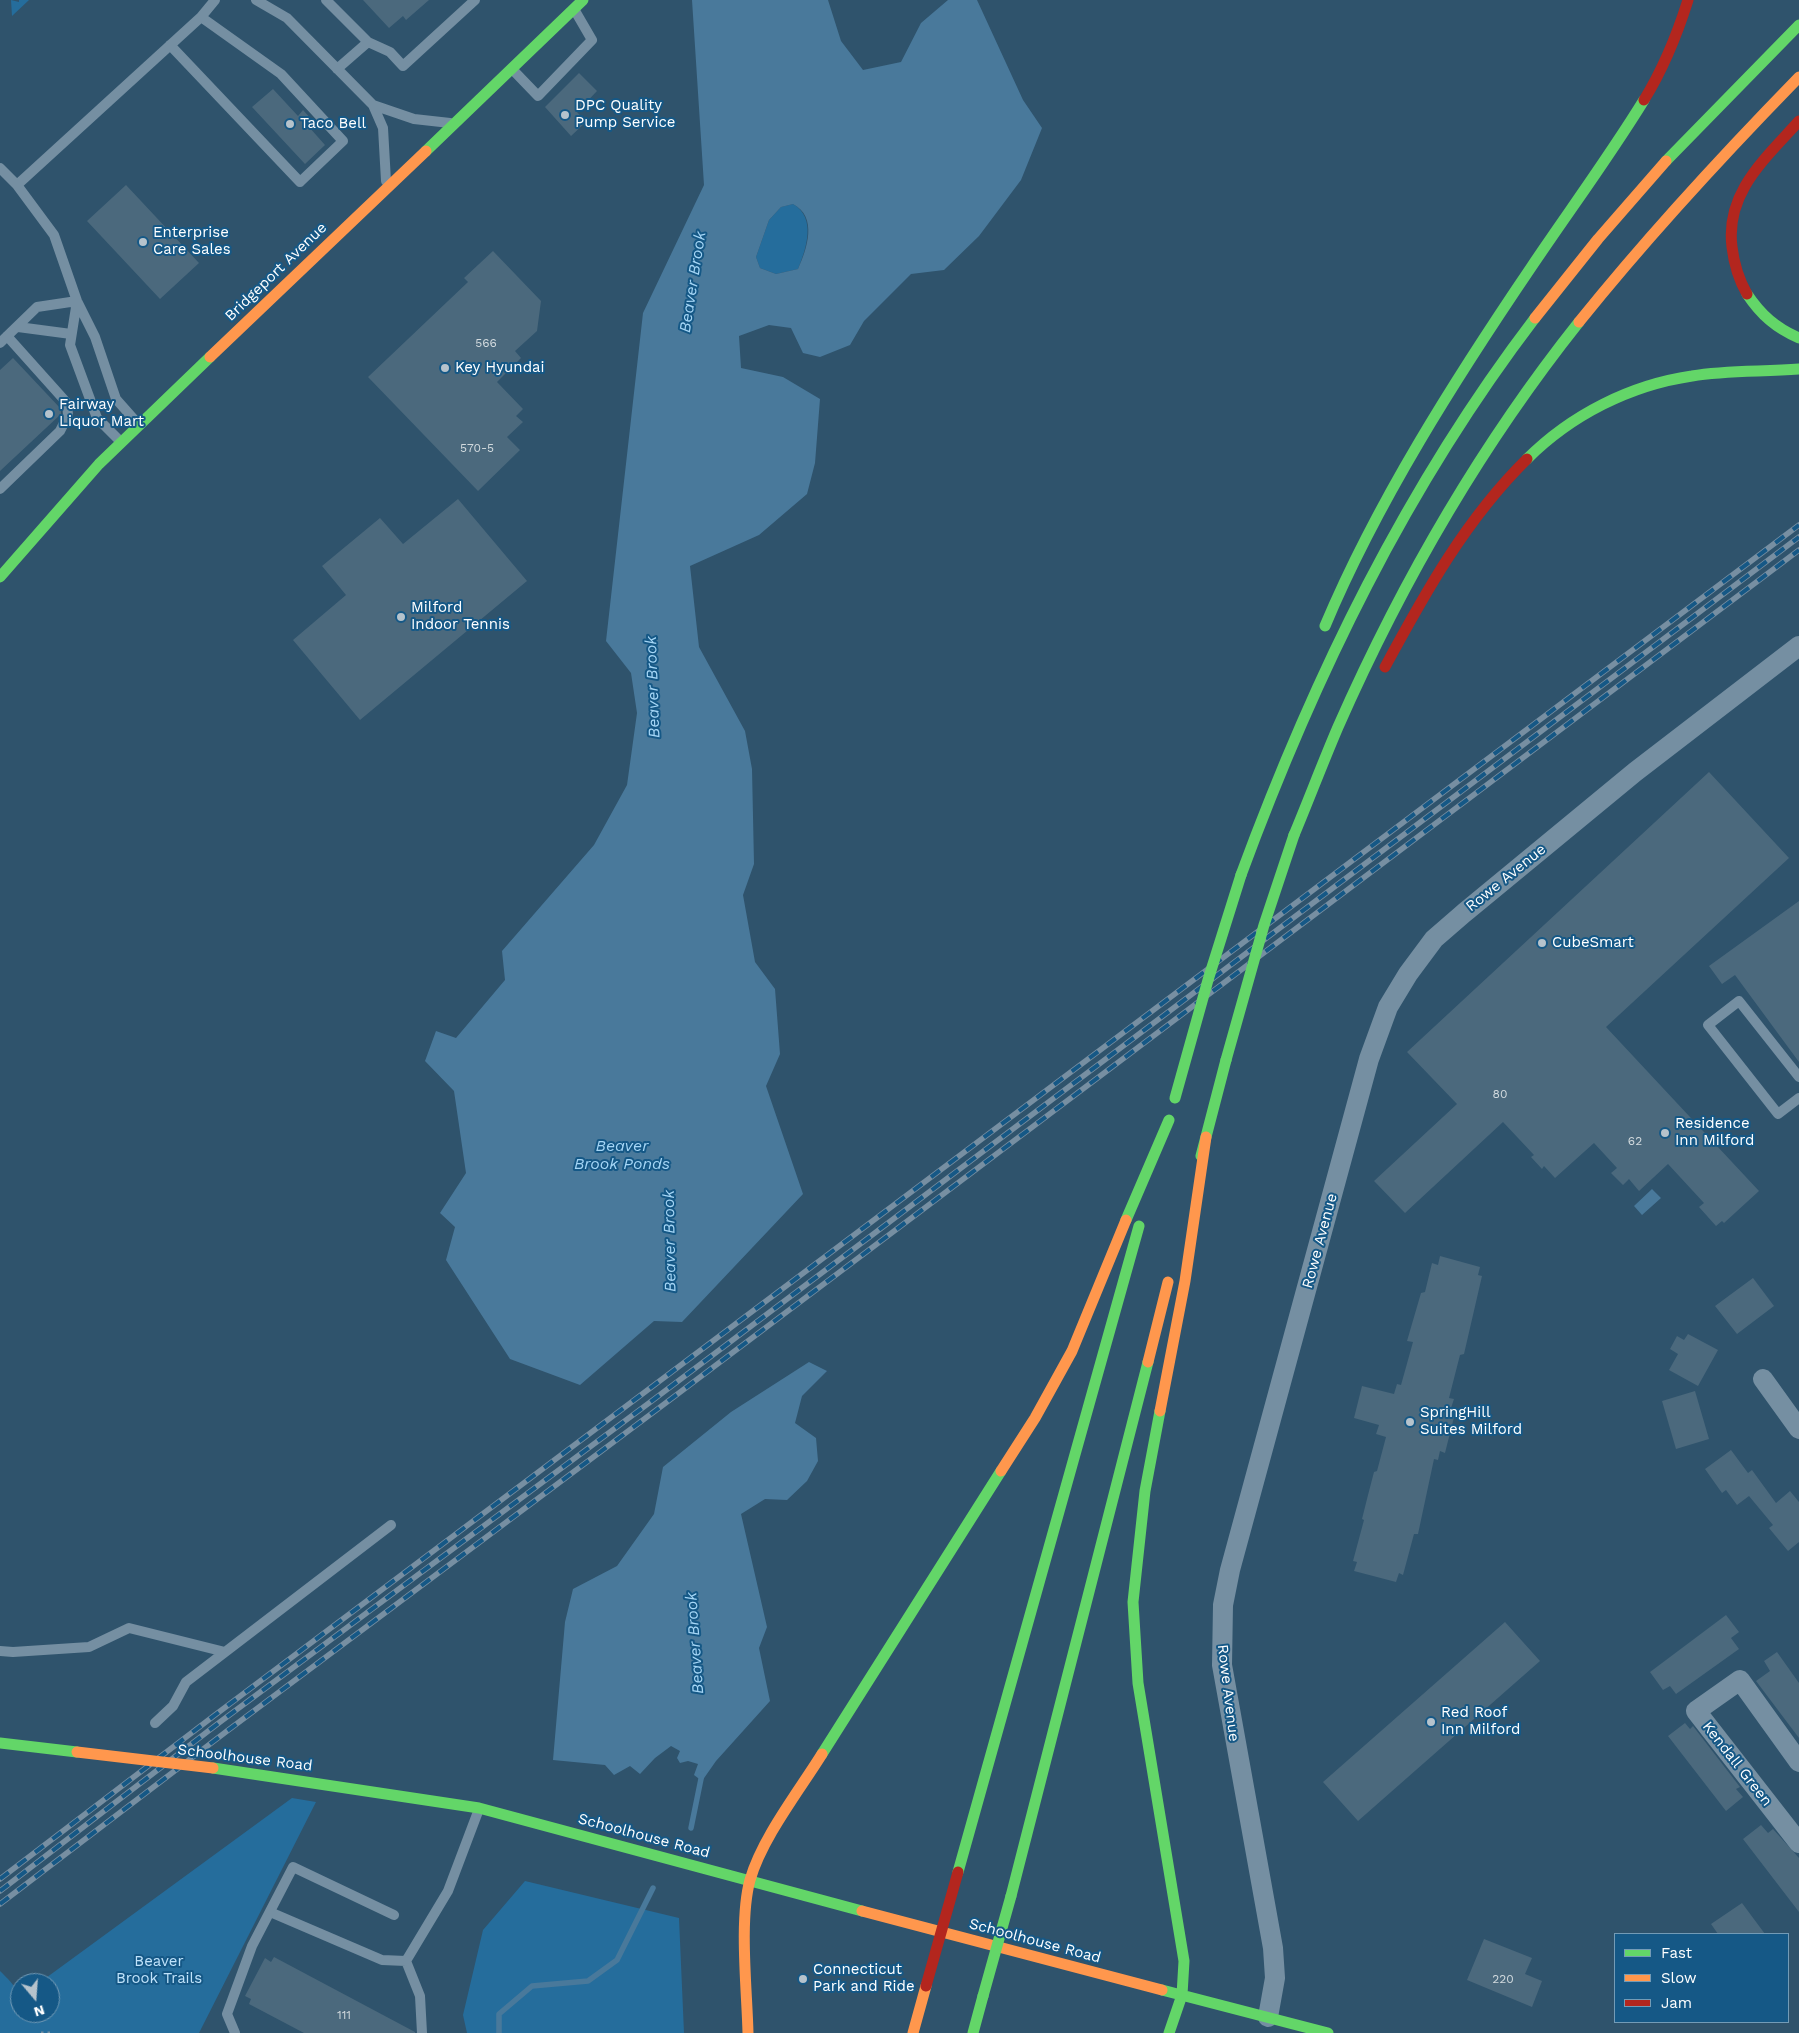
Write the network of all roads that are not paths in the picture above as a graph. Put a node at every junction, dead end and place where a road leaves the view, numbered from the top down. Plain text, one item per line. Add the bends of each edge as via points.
1 (215, 0) edge
2 (256, 0) edge
3 (326, 0) edge
4 (475, 0) edge
5 (1688, 0) edge
6 (575, 3) edge
7 (201, 17) junction
8 (1799, 25) edge
9 (368, 42) junction
10 (170, 45) junction
11 (512, 68) junction
12 (337, 69) junction
13 (1799, 77) edge
14 (373, 105) junction
15 (1799, 121) edge
16 (453, 123) junction
17 (0, 168) edge
18 (17, 185) junction
19 (386, 188) junction
20 (77, 301) junction
21 (18, 327) junction
22 (71, 334) junction
23 (1799, 338) edge
24 (4, 339) edge
25 (1799, 369) edge
26 (139, 425) junction
27 (121, 443) junction
28 (0, 489) edge
29 (0, 577) edge
30 (1322, 634) dead end
31 (1799, 646) edge
32 (1379, 677) dead end
33 (1296, 708) dead end
34 (1346, 739) dead end
35 (1294, 835) junction
36 (1241, 875) junction
37 (1799, 1077) edge
38 (1799, 1098) edge
39 (1169, 1120) junction
40 (1206, 1137) junction
41 (1178, 1243) dead end
42 (1171, 1272) dead end
43 (1763, 1379) dead end
44 (1799, 1428) edge
45 (391, 1525) dead end
46 (0, 1651) edge
47 (225, 1652) junction
48 (155, 1723) dead end
49 (0, 1742) edge
50 (1799, 1762) edge
51 (479, 1808) junction
52 (1799, 1843) edge
53 (750, 1880) junction
54 (270, 1912) junction
55 (394, 1914) dead end
56 (406, 1960) junction
57 (1182, 1995) junction
58 (1268, 2018) junction
59 (235, 2033) edge
60 (422, 2033) edge
61 (748, 2033) edge
62 (913, 2033) edge
63 (973, 2033) edge
64 (1169, 2033) edge
65 (1328, 2033) edge

1 - 7 lane
2 - 12 lane via 287,18
3 - 9 lane
4 - 9 lane via 402,66 390,52
5 - 30 main road via 1661,69 1623,132 1503,309 1429,429 1360,550
6 - 11 main road, Bridgeport Avenue
6 - 11 lane via 592,40 538,96
7 - 10 lane
7 - 10 lane via 281,74 343,141 300,182
8 - 36 main road via 1616,217 1529,326 1450,441 1412,502 1346,624 1287,752
9 - 12 lane
10 - 18 lane
11 - 16 main road, Bridgeport Avenue
12 - 14 lane
13 - 35 main road via 1639,246 1595,299 1514,409 1440,526 1377,641 1344,711
14 - 16 lane via 414,119
14 - 19 lane via 383,128
15 - 23 main road via 1745,183 1732,219 1731,241 1734,262 1750,301 1774,326
16 - 19 main road, Bridgeport Avenue
17 - 18 lane
18 - 20 lane via 54,234
19 - 26 main road, Bridgeport Avenue
20 - 21 lane via 37,307
20 - 22 lane
20 - 26 lane via 95,337 116,399
21 - 22 lane
21 - 24 lane
22 - 27 lane via 70,344 97,418
24 - 28 lane via 67,403 68,415 60,431
25 - 32 main road via 1690,376 1641,388 1604,403 1550,437 1509,473 1469,522 1436,572
26 - 27 main road, Bridgeport Avenue
27 - 29 main road, Bridgeport Avenue via 80,483
31 - 58 street, Rowe Avenue via 1635,772 1434,939 1388,1007 1351,1124 1223,1605 1221,1633 1226,1693 1273,1948 1275,1978
33 - 36 main road
34 - 35 main road
35 - 40 main road, bridge via 1264,925
36 - 39 main road, bridge
37 - 38 lane via 1739,1001 1708,1025 1778,1114
39 - 53 main road via 1072,1352 1035,1418 763,1848
39 - 62 main road, bridge
40 - 41 main road
40 - 57 main road via 1185,1281 1145,1491 1133,1602 1138,1683 1184,1961
42 - 63 main road, bridge
43 - 44 street
45 - 47 lane
46 - 47 lane via 89,1647 129,1628
47 - 48 lane via 186,1682 173,1706
49 - 51 main road, Schoolhouse Road, bridge via 213,1768
50 - 52 street, Kendall Green via 1740,1680 1696,1711
51 - 53 main road, Schoolhouse Road
51 - 56 lane via 448,1891
53 - 57 main road, Schoolhouse Road
53 - 61 main road via 745,1910
54 - 55 lane via 294,1867
54 - 56 lane via 382,1960
54 - 59 lane via 252,1946 226,2014
56 - 60 lane via 420,1996
57 - 58 main road, Schoolhouse Road
57 - 64 main road
58 - 65 main road, Schoolhouse Road

